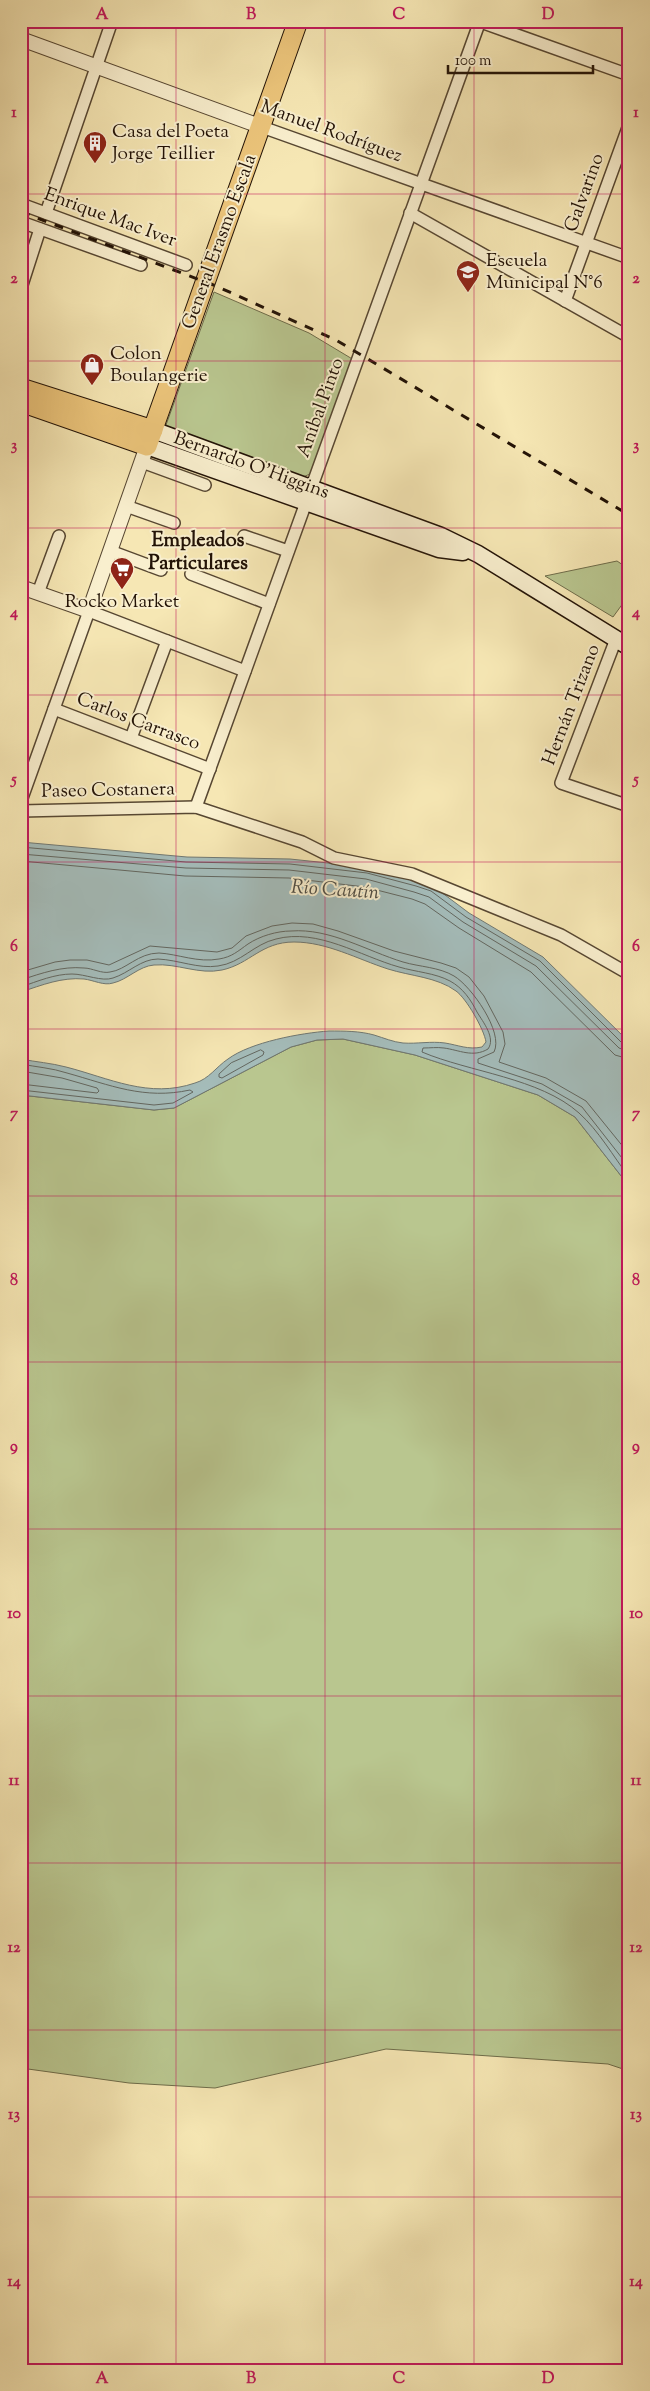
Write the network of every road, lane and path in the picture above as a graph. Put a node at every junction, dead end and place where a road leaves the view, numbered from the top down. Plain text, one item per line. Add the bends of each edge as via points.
1 (112, 21) edge
2 (298, 21) edge
3 (479, 21) edge
4 (21, 39) edge
5 (96, 66) junction
6 (629, 75) edge
7 (629, 125) edge
8 (262, 126) junction
9 (421, 185) junction
10 (21, 204) edge
11 (46, 213) junction
12 (410, 213) junction
13 (21, 222) edge
14 (40, 229) junction
15 (586, 242) junction
16 (629, 258) edge
17 (141, 265) dead end
18 (186, 265) dead end
19 (21, 288) edge
20 (565, 301) junction
21 (629, 337) edge
22 (21, 388) edge
23 (21, 402) edge
24 (147, 446) junction
25 (205, 485) dead end
26 (309, 494) junction
27 (126, 506) junction
28 (174, 523) dead end
29 (59, 536) dead end
30 (244, 536) dead end
31 (110, 551) junction
32 (288, 551) junction
33 (161, 570) dead end
34 (190, 574) dead end
35 (21, 587) edge
36 (38, 593) junction
37 (269, 604) junction
38 (89, 611) junction
39 (167, 641) junction
40 (622, 643) edge
41 (245, 671) junction
42 (54, 709) junction
43 (131, 738) junction
44 (210, 768) junction
45 (21, 801) edge
46 (629, 806) edge
47 (196, 807) junction
48 (21, 811) edge
49 (629, 974) edge

1 - 5 street
2 - 8 main road, General Erasmo Escala
3 - 6 street
3 - 9 street, Aníbal Pinto
4 - 5 street, Manuel Rodríguez
5 - 8 street, Manuel Rodríguez
5 - 11 street
7 - 15 street, Galvarino
8 - 9 street, Manuel Rodríguez
8 - 24 main road, General Erasmo Escala
9 - 12 street, Aníbal Pinto
9 - 15 street, Manuel Rodríguez
10 - 11 street, Enrique Mac Iver
11 - 18 street, Enrique Mac Iver
12 - 20 street
12 - 26 street, Aníbal Pinto
13 - 14 street, Enrique Mac Iver
14 - 17 street, Enrique Mac Iver
14 - 19 street
15 - 16 street, Manuel Rodríguez
15 - 20 street, Galvarino
20 - 21 street
22 - 24 main road, Bernardo O'Higgins
23 - 24 main road, Bernardo O'Higgins
24 - 25 street
24 - 26 main road, Bernardo O'Higgins
24 - 27 street, General Erasmo Escala
26 - 32 street, Aníbal Pinto
26 - 40 main road, Bernardo O'Higgins via 441,536 478,554
27 - 28 street
27 - 31 street, General Erasmo Escala
29 - 36 street
30 - 32 street
31 - 33 street
31 - 38 street, General Erasmo Escala
32 - 37 street, Aníbal Pinto
34 - 37 street
35 - 36 street
36 - 38 street
37 - 41 street, Aníbal Pinto
38 - 39 street
38 - 42 street, General Erasmo Escala
39 - 41 street
39 - 43 street
40 - 46 street, Hernán Trizano via 562,783
41 - 44 street, Aníbal Pinto
42 - 43 street, Carlos Carrasco
42 - 45 street, General Erasmo Escala
43 - 44 street, Carlos Carrasco
44 - 47 street, Aníbal Pinto
47 - 48 street, Paseo Costanera
47 - 49 street, Paseo Costanera via 302,842 334,858 412,874 561,935

